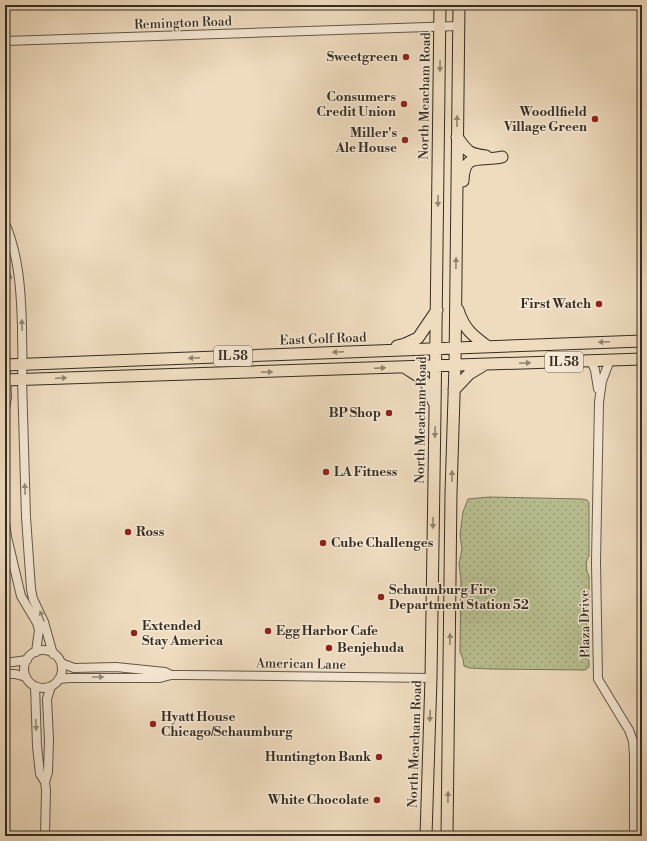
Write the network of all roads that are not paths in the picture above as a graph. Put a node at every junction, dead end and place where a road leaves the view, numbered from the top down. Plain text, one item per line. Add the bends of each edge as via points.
1 (440, 5) edge
2 (458, 5) edge
3 (458, 26) junction
4 (440, 27) junction
5 (5, 41) edge
6 (457, 137) junction
7 (5, 223) edge
8 (456, 240) junction
9 (456, 302) junction
10 (437, 309) junction
11 (642, 341) edge
12 (488, 347) junction
13 (455, 348) junction
14 (436, 349) junction
15 (5, 351) edge
16 (377, 351) junction
17 (642, 359) edge
18 (610, 360) junction
19 (591, 361) junction
20 (23, 364) junction
21 (486, 364) junction
22 (5, 365) edge
23 (436, 365) junction
24 (455, 365) junction
25 (404, 366) junction
26 (22, 379) junction
27 (5, 380) edge
28 (454, 390) junction
29 (599, 402) junction
30 (5, 409) edge
31 (435, 411) junction
32 (5, 522) edge
33 (36, 652) junction
34 (53, 654) junction
35 (27, 660) junction
36 (5, 663) edge
37 (61, 663) junction
38 (5, 674) edge
39 (171, 675) junction
40 (26, 677) junction
41 (431, 678) junction
42 (59, 679) junction
43 (35, 686) junction
44 (50, 686) junction
45 (45, 782) junction
46 (45, 836) edge
47 (426, 836) edge
48 (447, 836) edge
49 (634, 836) edge

1 - 4 main road, North Meacham Road
2 - 3 main road
3 - 4 street, Remington Road
6 -> 3 main road
4 - 5 street, Remington Road
4 -> 10 main road, North Meacham Road
6 - 8 main road
6 - 8 main road via 473,154 502,157 475,160 466,165 463,171 462,229
20 -> 7 street via 19,277 11,238
9 -> 8 main road
9 - 12 main road via 465,327
9 - 13 main road
10 - 14 main road, North Meacham Road
10 - 16 main road via 418,338
11 -> 12 main road, East Golf Road / IL 58
12 - 13 main road, East Golf Road / IL 58
13 - 14 main road, East Golf Road / IL 58
13 - 24 main road
14 - 16 main road, East Golf Road / IL 58
14 - 23 main road, North Meacham Road
15 - 22 street
16 -> 20 main road, East Golf Road / IL 58
17 - 18 main road, IL 58
18 - 19 main road, IL 58
18 - 29 street, Plaza Drive via 602,381
21 -> 19 main road, IL 58
19 - 29 street, Plaza Drive via 596,376
20 - 22 main road, East Golf Road / IL 58
20 - 26 street
21 - 24 main road, IL 58
21 - 28 main road via 469,374
22 - 27 street
23 - 24 main road, IL 58
23 - 25 main road, IL 58
23 - 31 main road, North Meacham Road
24 - 28 main road
26 -> 25 main road, IL 58
25 - 31 main road via 424,380
26 - 27 main road, IL 58
34 -> 26 street via 31,589
27 - 30 street
48 -> 28 main road
29 - 49 street, Plaza Drive via 596,562 598,679 633,741
31 -> 41 main road, North Meacham Road
32 - 33 street via 21,596 39,630
33 - 34 street via 48,651
33 - 35 street
34 - 37 street
35 - 36 street
35 - 40 street
37 - 39 street, American Lane via 74,668 116,667 165,672
37 - 42 street
38 - 40 street
39 - 41 street, American Lane
42 -> 39 street, American Lane via 160,678
40 - 43 street
41 -> 47 main road, North Meacham Road
42 - 44 street
43 - 44 street
43 -> 45 street via 37,746 40,774
44 - 45 street via 47,698 48,772
45 - 46 street

